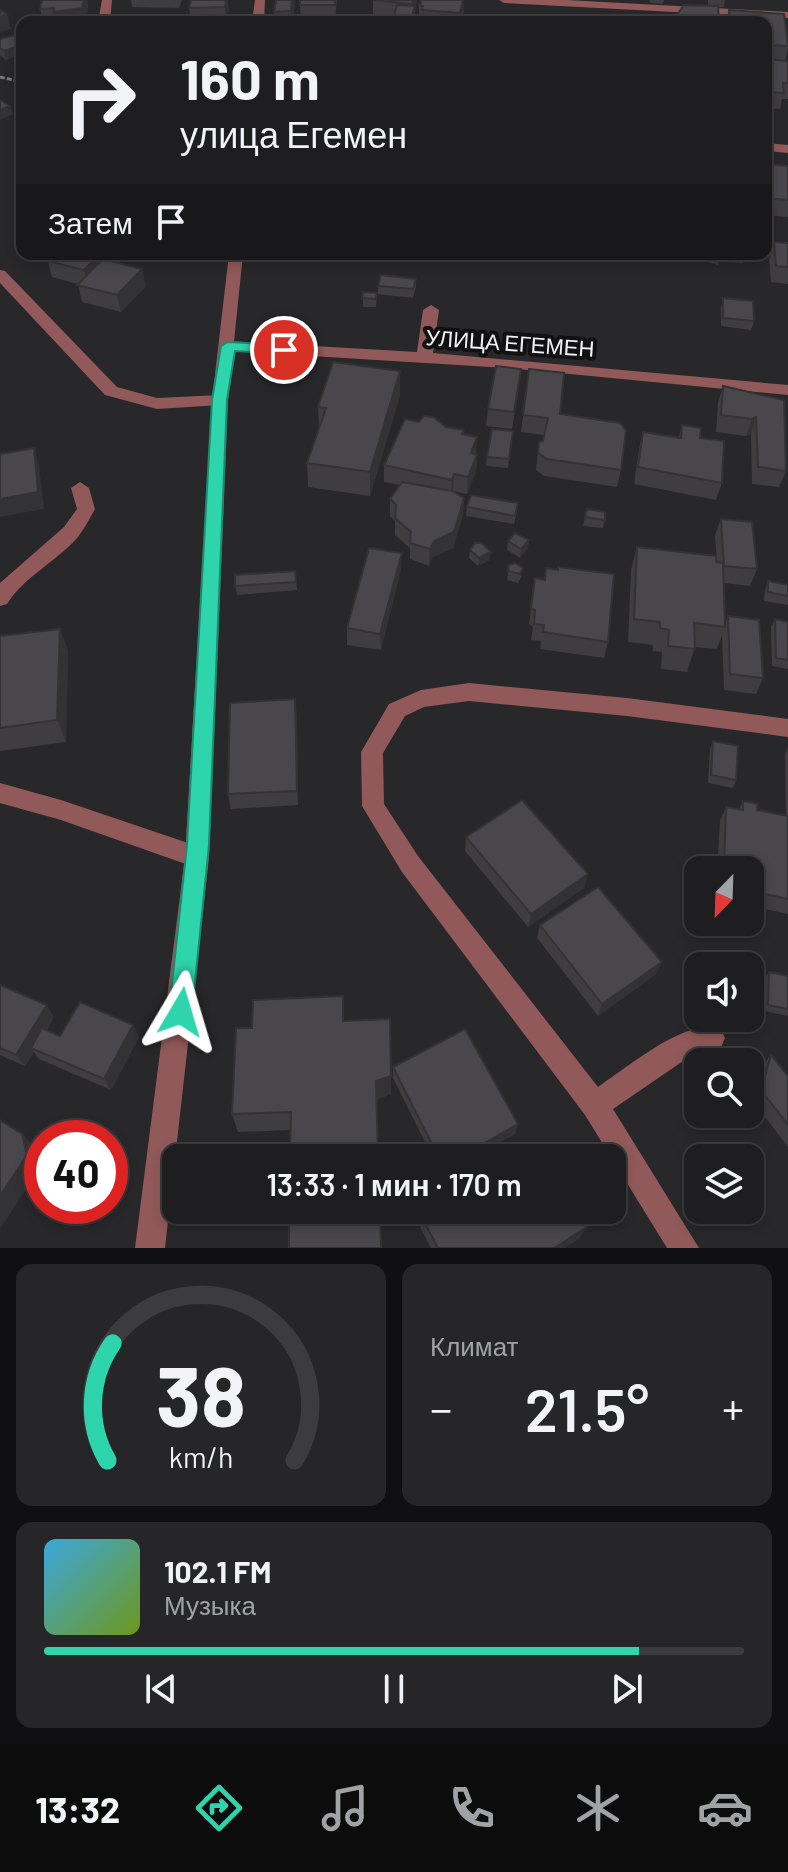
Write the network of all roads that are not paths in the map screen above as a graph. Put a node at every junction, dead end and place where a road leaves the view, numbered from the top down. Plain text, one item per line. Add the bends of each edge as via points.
1 (504, 0) edge
2 (788, 15) edge
3 (235, 260) edge
4 (0, 274) edge
5 (431, 310) dead end
6 (228, 346) junction
7 (424, 358) junction
8 (788, 390) edge
9 (220, 400) junction
10 (80, 488) dead end
11 (3, 590) edge
12 (788, 728) edge
13 (0, 793) edge
14 (197, 857) junction
15 (712, 1038) dead end
16 (595, 1105) junction
17 (150, 1248) edge
18 (684, 1248) edge

1 - 2 street
3 - 6 street
4 - 9 street via 111,391 157,404
5 - 7 street
6 - 7 street, УЛИЦА ЕГЕМЕН
6 - 9 street
7 - 8 street, УЛИЦА ЕГЕМЕН
9 - 14 street
10 - 11 street via 86,509 71,532
12 - 16 street via 469,692 421,699 397,710 385,726 372,752 373,806 410,864
13 - 14 street
14 - 17 street
15 - 16 street via 683,1046
16 - 18 street

